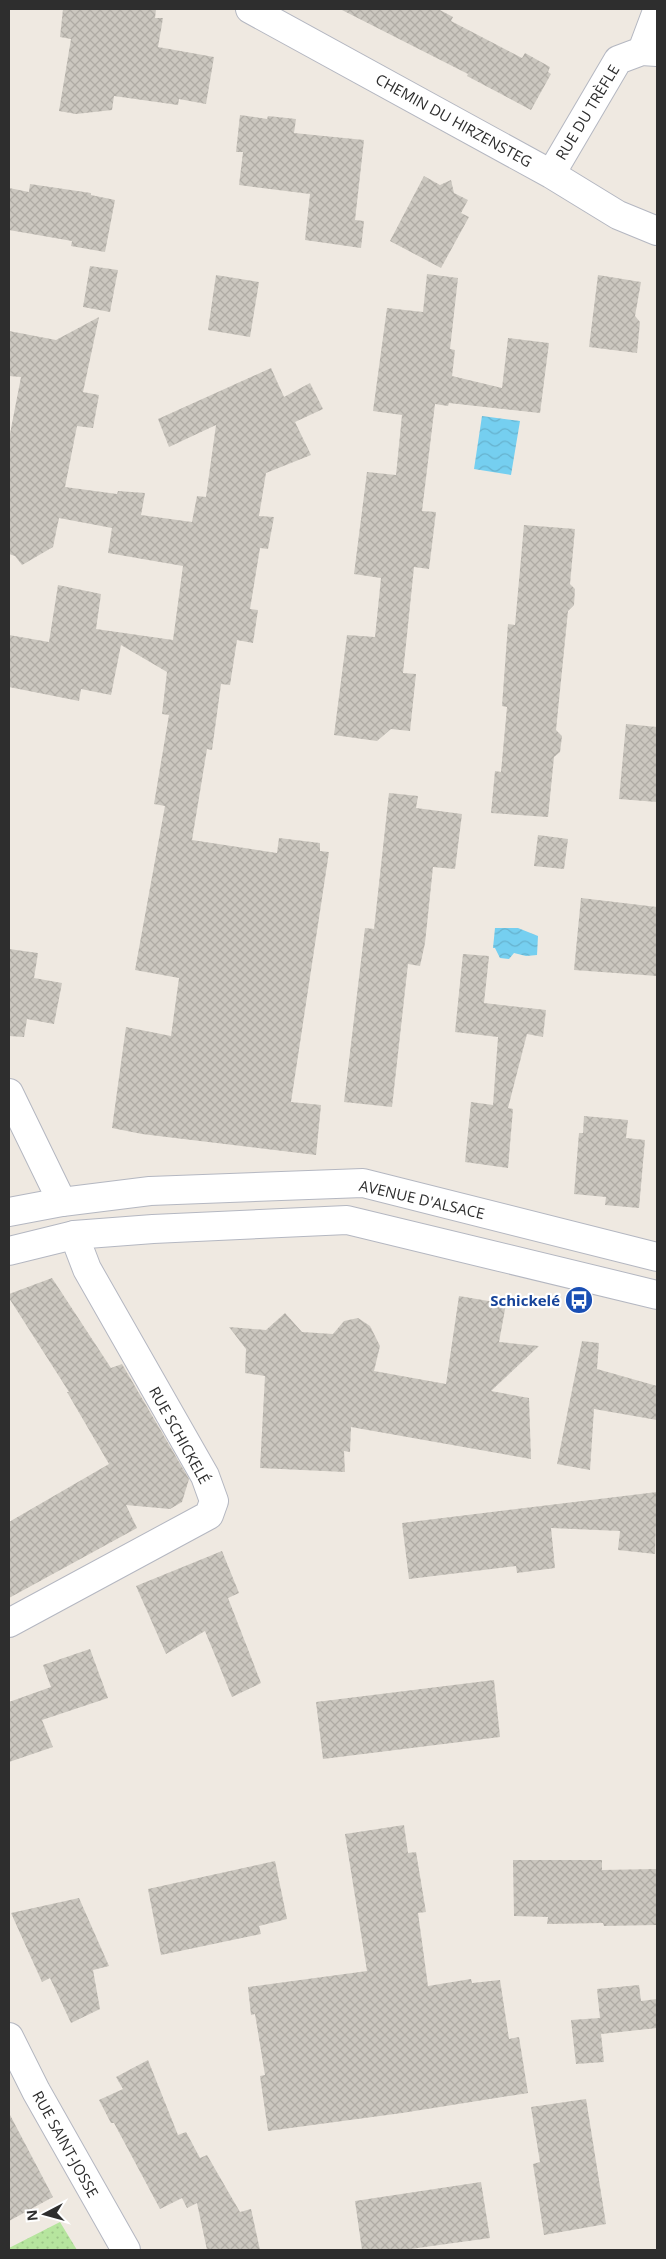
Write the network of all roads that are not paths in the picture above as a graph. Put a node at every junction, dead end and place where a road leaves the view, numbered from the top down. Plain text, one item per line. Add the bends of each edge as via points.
1 (250, 9) edge
2 (657, 11) edge
3 (649, 51) edge
4 (551, 174) junction
5 (657, 231) edge
6 (9, 1093) edge
7 (62, 1202) junction
8 (9, 1212) edge
9 (74, 1235) junction
10 (9, 1250) edge
11 (657, 1257) edge
12 (657, 1295) edge
13 (9, 1623) edge
14 (9, 2037) edge
15 (126, 2250) edge

1 - 4 street, CHEMIN DU HIRZENSTEG
2 - 3 street
3 - 4 street, RUE DU TRÈFLE via 618,60
4 - 5 street, CHEMIN DU HIRZENSTEG via 618,215
6 - 7 street
7 - 8 street, AVENUE D'ALSACE
7 - 9 street
7 - 11 street, AVENUE D'ALSACE via 150,1191 363,1183
9 - 10 street
9 - 12 street via 347,1220
9 - 13 street, RUE SCHICKELÉ via 86,1269 205,1476 214,1501 209,1515
14 - 15 street, RUE SAINT-JOSSE

